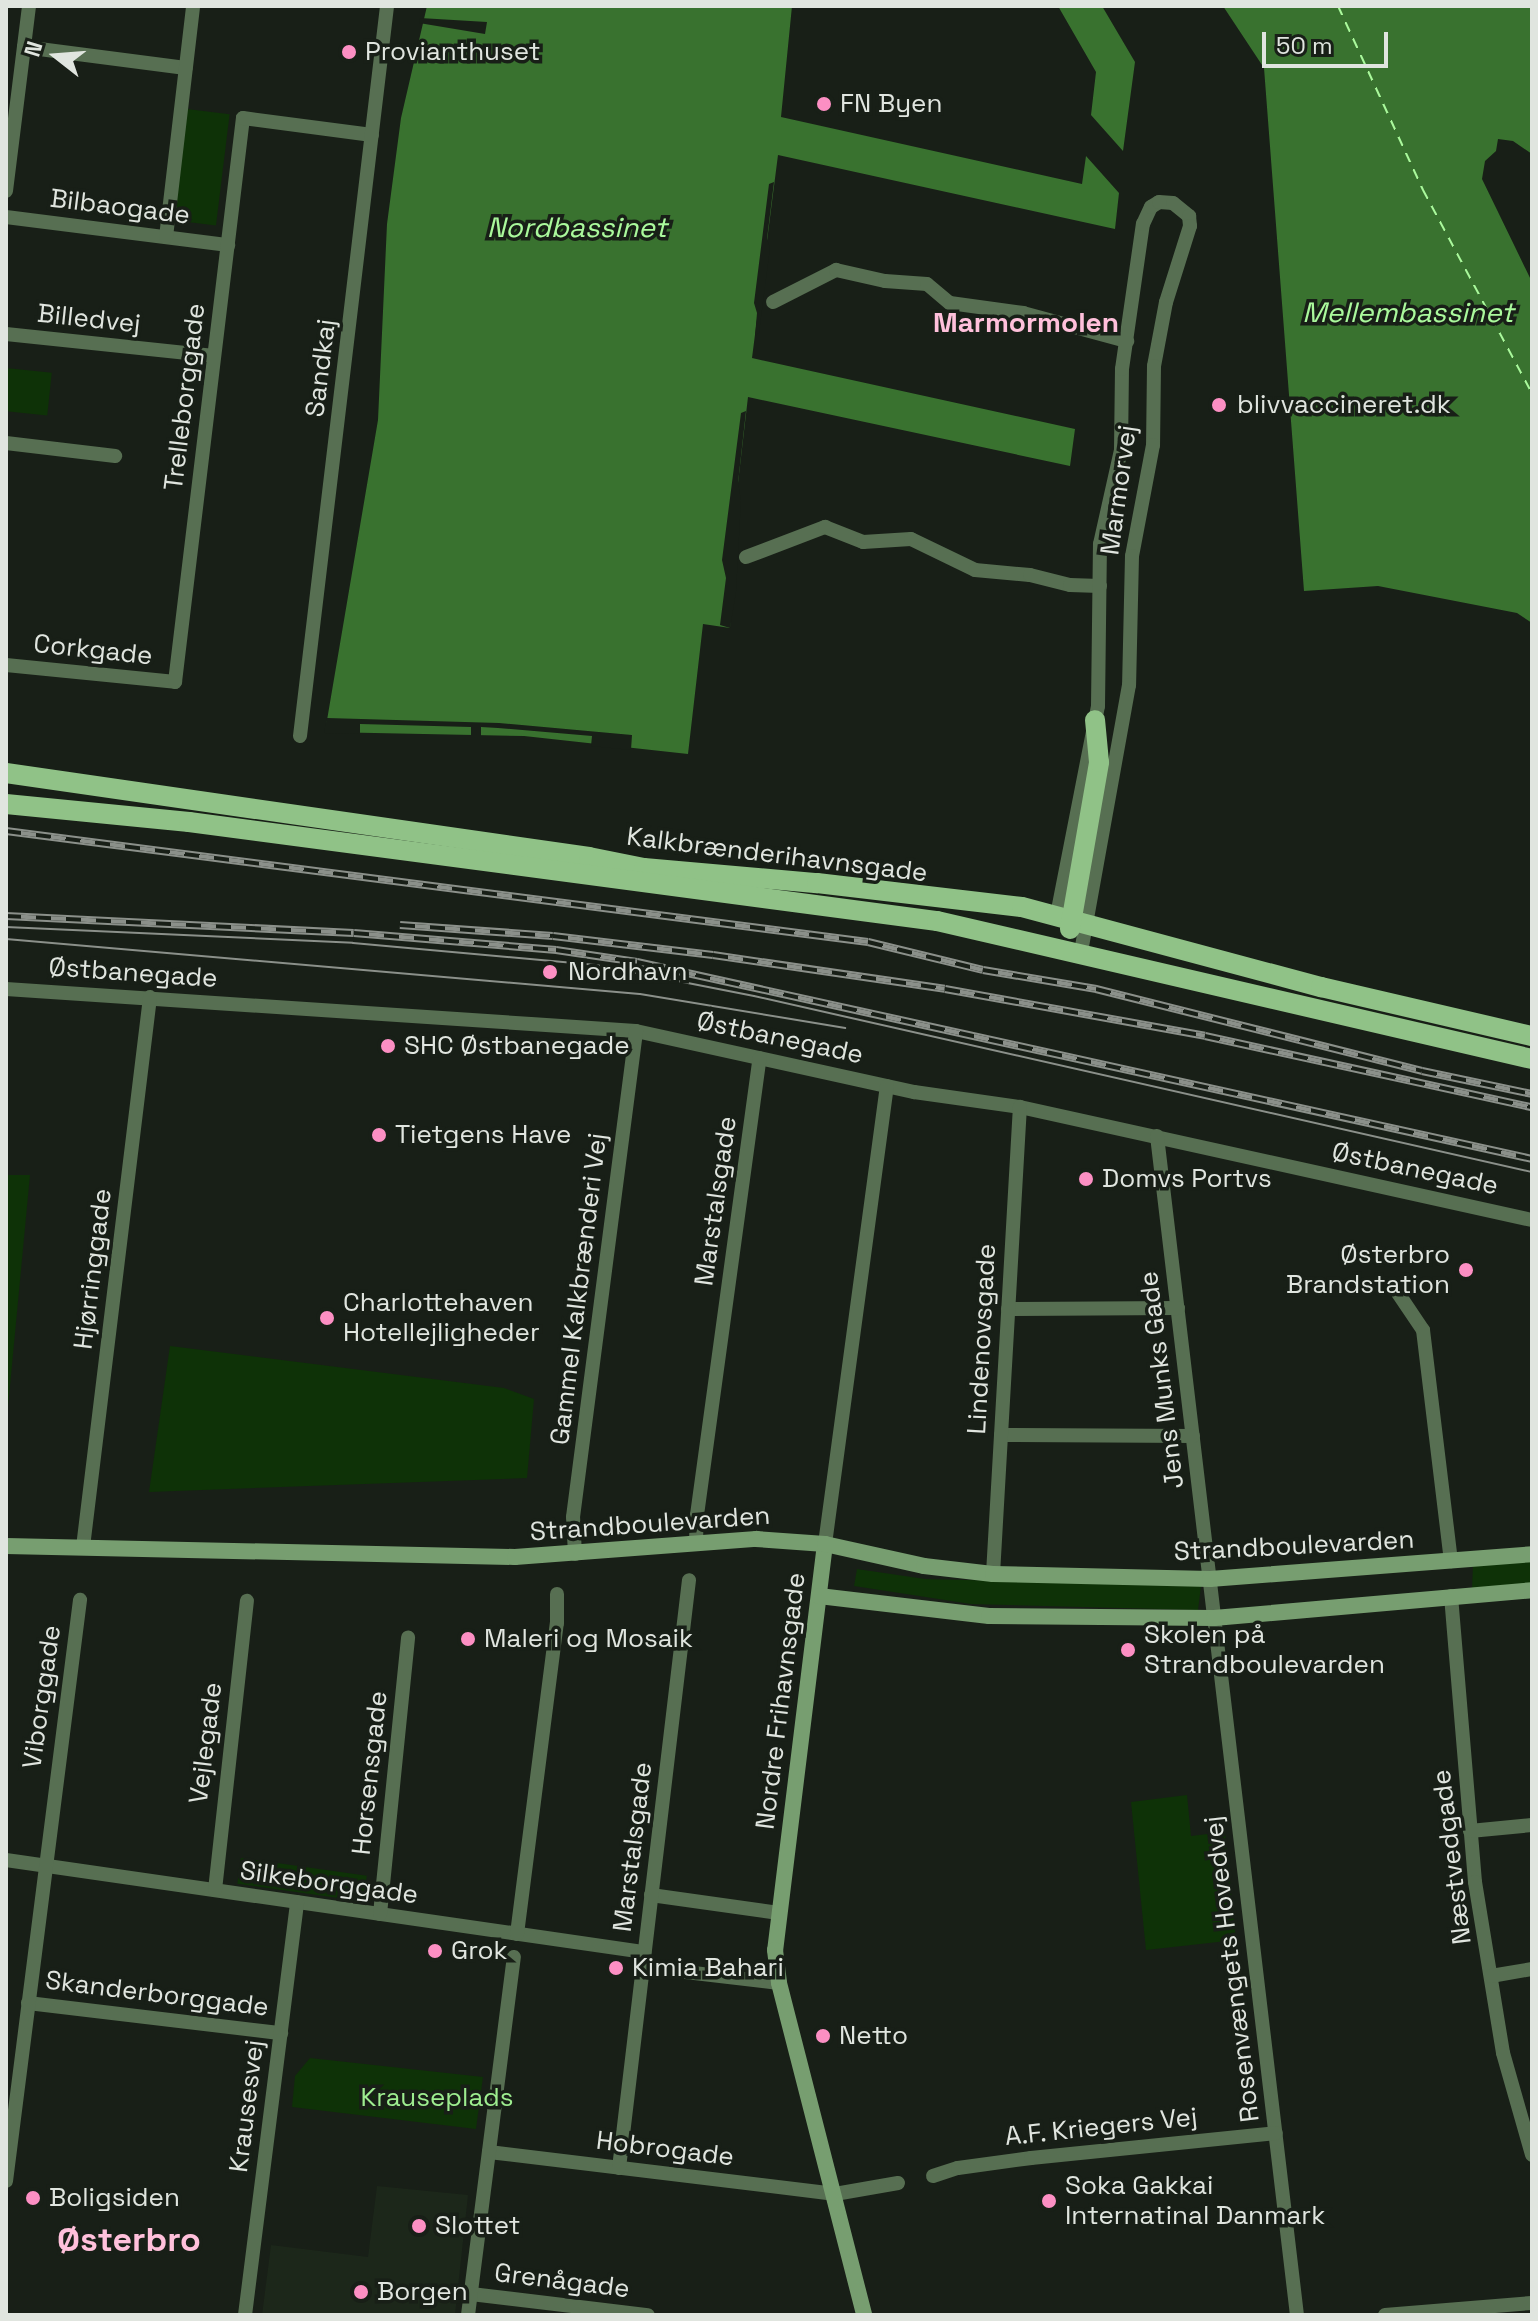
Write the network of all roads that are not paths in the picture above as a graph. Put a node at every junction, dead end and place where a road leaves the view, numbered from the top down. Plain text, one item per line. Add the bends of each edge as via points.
1 (29, 6) edge
2 (193, 6) edge
3 (387, 6) edge
4 (24, 47) junction
5 (186, 68) junction
6 (372, 135) junction
7 (6, 191) edge
8 (6, 217) edge
9 (166, 237) junction
10 (228, 245) junction
11 (773, 302) dead end
12 (6, 334) edge
13 (1127, 341) junction
14 (214, 356) junction
15 (6, 443) edge
16 (115, 456) dead end
17 (746, 557) dead end
18 (1100, 586) junction
19 (6, 665) edge
20 (175, 682) joint
21 (1095, 720) joint
22 (300, 736) dead end
23 (6, 773) edge
24 (6, 804) edge
25 (1071, 919) junction
26 (1081, 952) junction
27 (6, 989) edge
28 (150, 997) junction
29 (636, 1031) junction
30 (1532, 1036) edge
31 (760, 1058) junction
32 (1532, 1059) edge
33 (887, 1086) junction
34 (1020, 1107) junction
35 (1157, 1136) junction
36 (1532, 1220) edge
37 (1398, 1293) dead end
38 (1178, 1308) junction
39 (1008, 1309) junction
40 (1001, 1435) junction
41 (1193, 1436) junction
42 (696, 1541) junction
43 (825, 1544) junction
44 (6, 1546) edge
45 (83, 1547) junction
46 (575, 1554) junction
47 (1532, 1554) edge
48 (1451, 1561) junction
49 (993, 1574) junction
50 (1210, 1579) junction
51 (689, 1580) dead end
52 (1532, 1590) edge
53 (557, 1594) dead end
54 (819, 1596) junction
55 (1451, 1596) junction
56 (80, 1600) dead end
57 (247, 1601) dead end
58 (1214, 1618) junction
59 (408, 1637) dead end
60 (1532, 1825) edge
61 (1470, 1831) junction
62 (6, 1860) edge
63 (44, 1866) junction
64 (215, 1890) junction
65 (651, 1895) junction
66 (297, 1902) junction
67 (779, 1913) junction
68 (380, 1914) junction
69 (517, 1934) junction
70 (514, 1957) dead end
71 (644, 1960) junction
72 (1532, 1969) edge
73 (1491, 1976) junction
74 (779, 1983) junction
75 (28, 2003) junction
76 (281, 2033) junction
77 (1276, 2133) junction
78 (489, 2152) junction
79 (1532, 2155) edge
80 (619, 2168) junction
81 (933, 2176) dead end
82 (6, 2181) edge
83 (898, 2183) dead end
84 (835, 2194) junction
85 (471, 2294) junction
86 (1532, 2303) edge
87 (245, 2315) edge
88 (468, 2315) edge
89 (648, 2315) edge
90 (864, 2315) edge
91 (1297, 2315) edge
92 (1385, 2315) edge

1 - 4 street
2 - 5 street
3 - 6 street, Sandkaj
4 - 5 street
4 - 7 street
5 - 9 street
6 - 10 street, Trelleborggade via 243,118
6 - 22 street, Sandkaj
8 - 9 street, Bilbaogade
9 - 10 street, Bilbaogade
10 - 14 street, Trelleborggade
11 - 13 street via 836,270 927,284 950,303 1023,313
12 - 14 street, Billedvej
13 - 18 street, Marmorvej via 1121,450 1100,544
13 - 25 street, Marmorvej via 1145,218 1159,202 1173,203 1189,216 1190,226 1166,302 1154,366 1153,445 1132,556 1129,685
14 - 20 street, Trelleborggade
15 - 16 street
17 - 18 street, Marmorvej via 825,527 863,542 911,539 975,570
18 - 21 street, Marmorvej
19 - 20 street, Corkgade
21 - 25 main road via 1099,762
23 - 25 main road, Kalkbrænderihavnsgade via 644,868 1022,907
24 - 26 main road, Kalkbrænderihavnsgade via 189,822 831,905
25 - 26 main road
25 - 30 main road, Kalkbrænderihavnsgade via 1321,987
26 - 32 main road, Kalkbrænderihavnsgade
27 - 28 street, Østbanegade
28 - 29 street, Østbanegade
28 - 45 street, Hjørringgade
29 - 31 street, Østbanegade
29 - 46 street, Gammel Kalkbrænderi Vej via 573,1517
31 - 33 street, Østbanegade
31 - 42 street, Marstalsgade
33 - 34 street, Østbanegade
33 - 43 street, Nordre Frihavnsgade
34 - 35 street, Østbanegade
34 - 39 street, Lindenovsgade
35 - 36 street, Østbanegade
35 - 38 street, Jens Munks Gade
37 - 48 street via 1423,1330
38 - 39 street
38 - 41 street, Jens Munks Gade
39 - 40 street, Lindenovsgade
40 - 41 street
40 - 49 street, Lindenovsgade
41 - 50 street, Jens Munks Gade
42 - 43 street, Strandboulevarden
42 - 46 street, Strandboulevarden
43 - 49 street, Strandboulevarden via 924,1566
43 - 54 street, Nordre Frihavnsgade
44 - 45 street, Strandboulevarden
45 - 46 street, Strandboulevarden
47 - 48 street, Strandboulevarden
48 - 50 street, Strandboulevarden
49 - 50 street, Strandboulevarden
50 - 58 street, Jens Munks Gade
51 - 65 street, Marstalsgade
52 - 55 street
53 - 69 street
54 - 58 street via 989,1616
54 - 67 street, Nordre Frihavnsgade
55 - 58 street
55 - 61 street, Næstvedgade
56 - 63 street, Viborggade
57 - 64 street, Vejlegade
58 - 77 street, Rosenvængets Hovedvej
59 - 68 street, Horsensgade
60 - 61 street
61 - 73 street, Næstvedgade
62 - 63 street, Silkeborggade
63 - 64 street, Silkeborggade
63 - 75 street, Viborggade
64 - 66 street, Silkeborggade
65 - 67 street
65 - 71 street, Marstalsgade
66 - 68 street, Silkeborggade
66 - 76 street, Krausesvej
67 - 74 street, Nordre Frihavnsgade
68 - 69 street, Silkeborggade
69 - 71 street, Silkeborggade
70 - 78 street
71 - 74 street, Silkeborggade
71 - 80 street, Marstalsgade
72 - 73 street
73 - 79 street, Næstvedgade via 1503,2053
74 - 84 street, Nordre Frihavnsgade
75 - 76 street, Skanderborggade
75 - 82 street, Viborggade
76 - 87 street, Krausesvej
77 - 81 street, A.F. Kriegers Vej via 1031,2158
77 - 91 street, Rosenvængets Hovedvej
78 - 80 street, Hobrogade
78 - 85 street
80 - 84 street, Hobrogade
83 - 84 street
84 - 90 street, Nordre Frihavnsgade
85 - 88 street
85 - 89 street, Grenågade
86 - 92 street

